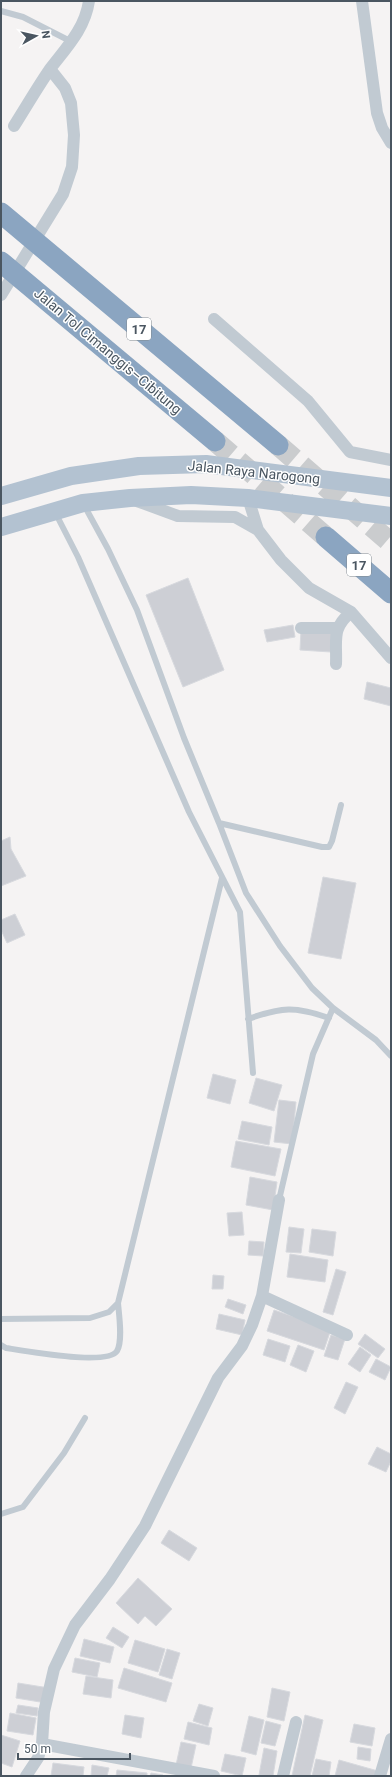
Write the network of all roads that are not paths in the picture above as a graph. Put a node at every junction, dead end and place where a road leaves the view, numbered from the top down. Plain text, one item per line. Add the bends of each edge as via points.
1 (89, 1) edge
2 (362, 1) edge
3 (1, 10) edge
4 (72, 42) junction
5 (50, 70) junction
6 (14, 126) dead end
7 (391, 143) edge
8 (1, 213) edge
9 (1, 262) edge
10 (1, 295) edge
11 (214, 319) dead end
12 (215, 441) tunnel mouth
13 (278, 445) tunnel mouth
14 (391, 460) edge
15 (391, 488) edge
16 (1, 496) edge
17 (130, 498) junction
18 (248, 498) junction
19 (84, 503) junction
20 (55, 511) junction
21 (391, 516) edge
22 (1, 527) edge
23 (258, 530) junction
24 (326, 537) tunnel mouth
25 (391, 593) edge
26 (351, 612) junction
27 (301, 628) dead end
28 (337, 628) junction
29 (391, 658) edge
30 (336, 664) dead end
31 (341, 805) dead end
32 (219, 823) junction
33 (222, 878) junction
34 (333, 1008) junction
35 (329, 1018) junction
36 (248, 1019) junction
37 (391, 1056) edge
38 (253, 1073) dead end
39 (280, 1200) joint
40 (262, 1296) junction
41 (118, 1302) junction
42 (1, 1319) edge
43 (347, 1335) dead end
44 (1, 1345) edge
45 (85, 1418) dead end
46 (1, 1514) edge
47 (296, 1722) dead end
48 (391, 1739) edge
49 (42, 1744) junction
50 (26, 1776) edge
51 (214, 1776) edge
52 (283, 1776) edge
53 (380, 1776) edge

1 - 4 street via 81,26
2 - 7 street via 377,113
3 - 4 lane via 23,17
4 - 5 street
5 - 6 street
5 - 10 street via 64,88 71,103 74,135 72,168 63,194
8 - 13 highway, 17
9 - 12 highway, Jalan Tol Cimanggis–Cibitung / 17
11 - 14 street via 308,401 350,452
15 - 16 main road, Jalan Raya Narogong via 206,464 139,466 71,476
17 - 18 main road, Jalan Raya Narogong via 191,495
17 - 19 main road, Jalan Raya Narogong
17 - 23 street via 178,516 235,517
18 - 21 main road, Jalan Raya Narogong
18 - 23 street
19 - 20 main road, Jalan Raya Narogong
19 - 32 lane via 137,610 184,738
20 - 22 main road, Jalan Raya Narogong
20 - 33 lane via 78,557 189,812
23 - 26 street via 281,560 309,588
24 - 25 highway, 17
26 - 28 street via 340,621
26 - 29 street
27 - 28 street
28 - 30 street
31 - 32 lane via 329,847
32 - 34 lane via 246,893 280,946 312,988
33 - 36 lane via 240,912
33 - 41 lane
34 - 35 lane
34 - 37 lane via 376,1040
35 - 36 lane via 306,1010 288,1009
35 - 39 lane via 313,1054
36 - 38 lane
39 - 40 street
40 - 43 street
40 - 49 street via 242,1346 218,1378 145,1526 110,1579 75,1625 54,1669 44,1712
41 - 42 lane via 109,1312 90,1318
41 - 44 lane via 118,1350 112,1356 82,1357 6,1348
45 - 46 lane via 64,1453 23,1507
47 - 52 street
48 - 53 street
49 - 50 street via 38,1758
49 - 51 street

